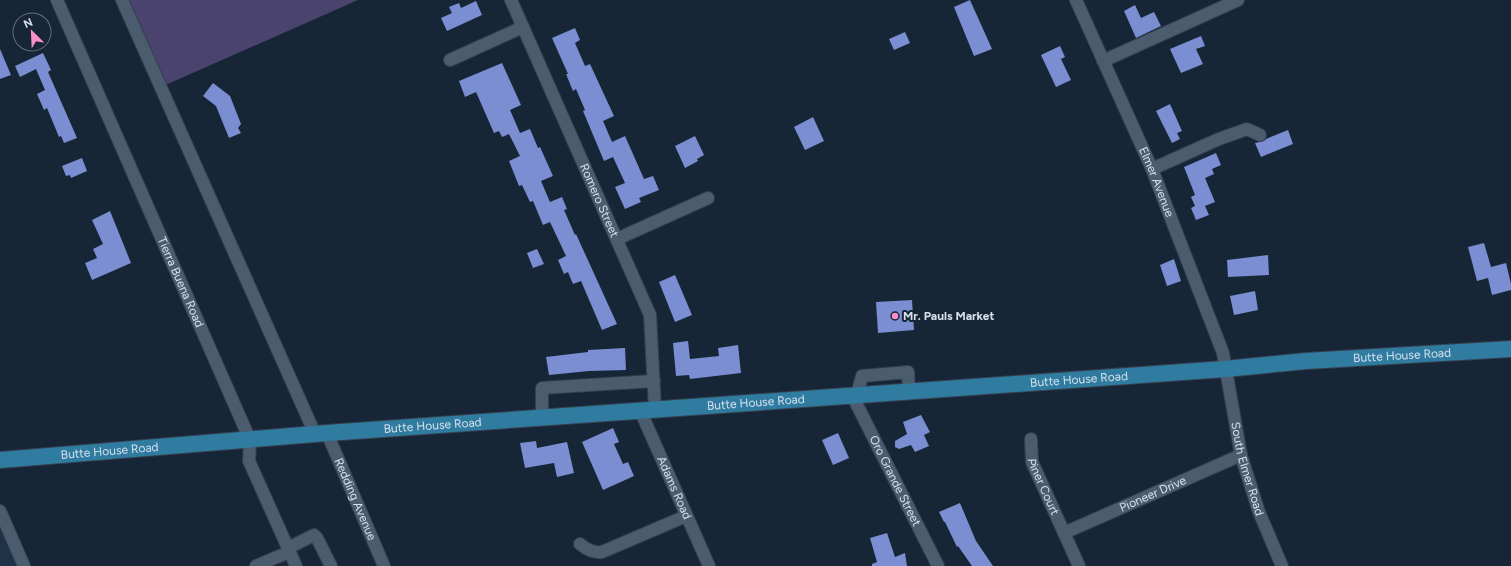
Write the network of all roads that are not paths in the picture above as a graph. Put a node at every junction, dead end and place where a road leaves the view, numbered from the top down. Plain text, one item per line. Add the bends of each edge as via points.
1 (57, 0) edge
2 (122, 0) edge
3 (511, 0) edge
4 (1076, 0) edge
5 (1238, 0) edge
6 (523, 27) junction
7 (450, 60) dead end
8 (1103, 61) junction
9 (1260, 135) dead end
10 (1152, 169) junction
11 (708, 198) dead end
12 (617, 239) junction
13 (1511, 349) edge
14 (1225, 369) junction
15 (883, 374) junction
16 (654, 381) junction
17 (909, 391) junction
18 (883, 393) junction
19 (854, 395) junction
20 (648, 410) junction
21 (542, 417) junction
22 (321, 434) junction
23 (1032, 438) dead end
24 (250, 440) junction
25 (1241, 455) junction
26 (0, 460) edge
27 (686, 516) junction
28 (1, 518) edge
29 (1064, 533) junction
30 (580, 544) dead end
31 (288, 550) junction
32 (24, 566) edge
33 (256, 566) edge
34 (296, 566) edge
35 (331, 566) edge
36 (384, 566) edge
37 (709, 566) edge
38 (938, 566) edge
39 (1079, 566) edge
40 (1282, 566) edge

1 - 24 street, Tierra Buena Road
2 - 22 street, Redding Avenue
3 - 6 street, Romero Street
4 - 8 street, Elmer Avenue
5 - 8 street
6 - 7 street
6 - 12 street, Romero Street
8 - 10 street, Elmer Avenue
9 - 10 street via 1247,129
10 - 14 street, Elmer Avenue via 1223,353
11 - 12 street
12 - 16 street, Romero Street via 650,315
13 - 14 main road, Butte House Road via 1306,361
14 - 17 main road, Butte House Road
14 - 25 street, South Elmer Road
15 - 17 street via 908,372
15 - 18 street
15 - 19 street via 862,376
16 - 20 street, Romero Street
16 - 21 street via 542,388
17 - 18 main road, Butte House Road
18 - 19 main road, Butte House Road
19 - 20 main road, Butte House Road
19 - 38 street, Oro Grande Street
20 - 21 main road, Butte House Road
20 - 27 street, Adams Road
21 - 22 main road, Butte House Road
22 - 24 main road, Butte House Road
22 - 36 street, Redding Avenue
23 - 29 street, Piner Court via 1032,462
24 - 26 main road, Butte House Road
24 - 31 street, Tierra Buena Road via 249,461
25 - 29 street, Pioneer Drive
25 - 40 street, South Elmer Road via 1259,512
27 - 30 street via 602,552 594,553
27 - 37 street, Adams Road
28 - 32 street
29 - 39 street, Piner Court
31 - 33 street
31 - 34 street, Tierra Buena Road
31 - 35 street via 314,535

